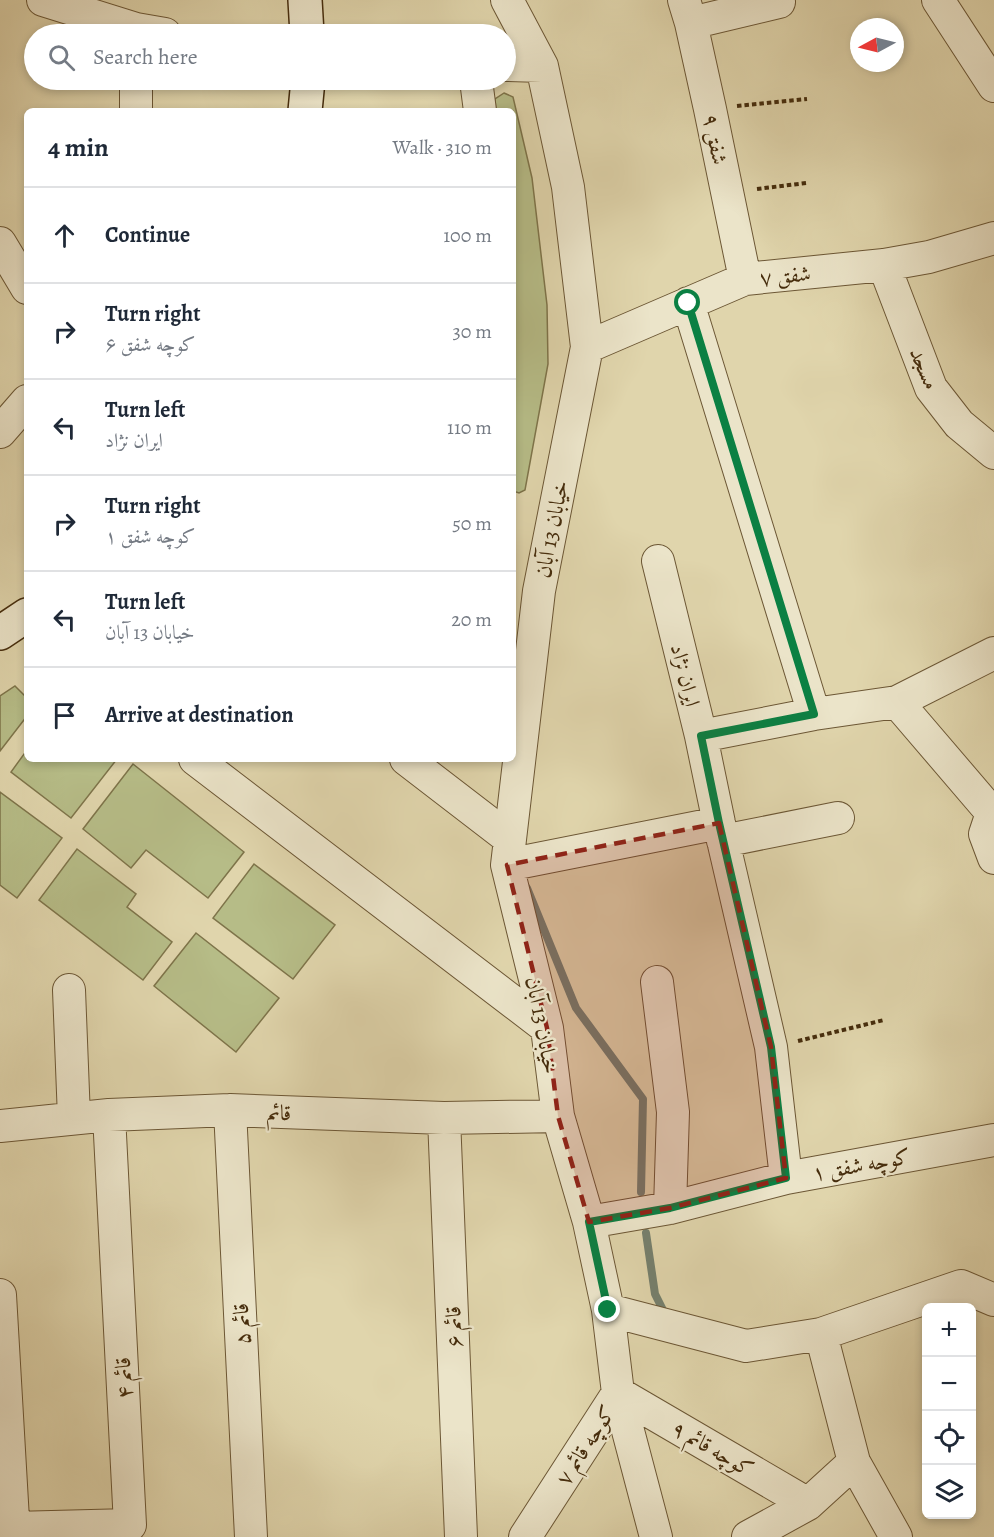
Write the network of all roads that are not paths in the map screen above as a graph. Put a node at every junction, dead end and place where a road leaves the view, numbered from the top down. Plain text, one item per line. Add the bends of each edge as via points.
1 (43, 0) edge
2 (305, 0) edge
3 (507, 0) edge
4 (938, 0) edge
5 (779, 2) dead end
6 (687, 12) edge
7 (139, 24) edge
8 (306, 24) edge
9 (516, 65) edge
10 (542, 66) junction
11 (994, 86) edge
12 (136, 90) edge
13 (307, 90) edge
14 (477, 90) edge
15 (136, 108) edge
16 (305, 108) edge
17 (480, 108) edge
18 (994, 238) edge
19 (0, 243) edge
20 (884, 265) junction
21 (745, 279) junction
22 (24, 283) edge
23 (688, 303) junction
24 (587, 347) junction
25 (24, 404) edge
26 (0, 432) edge
27 (994, 453) edge
28 (658, 561) dead end
29 (526, 584) edge
30 (24, 617) edge
31 (0, 633) edge
32 (994, 653) edge
33 (897, 702) junction
34 (814, 714) junction
35 (701, 736) junction
36 (516, 742) edge
37 (199, 762) edge
38 (409, 762) edge
39 (515, 762) edge
40 (993, 813) edge
41 (838, 818) dead end
42 (721, 832) junction
43 (509, 852) junction
44 (994, 858) edge
45 (657, 982) dead end
46 (69, 990) dead end
47 (547, 1028) junction
48 (230, 1110) junction
49 (109, 1115) junction
50 (558, 1116) junction
51 (74, 1118) junction
52 (444, 1118) junction
53 (0, 1126) edge
54 (994, 1140) edge
55 (786, 1178) junction
56 (670, 1208) junction
57 (589, 1222) junction
58 (0, 1294) edge
59 (994, 1300) edge
60 (608, 1310) junction
61 (821, 1334) junction
62 (2, 1362) edge
63 (618, 1393) junction
64 (854, 1462) junction
65 (808, 1504) junction
66 (14, 1533) edge
67 (251, 1537) edge
68 (461, 1537) edge
69 (525, 1537) edge
70 (657, 1537) edge
71 (748, 1537) edge
72 (896, 1537) edge

1 - 7 street
2 - 8 main road
3 - 10 street, خیابان 13 آبان
4 - 11 street
5 - 6 street
6 - 21 street, شفق ۹
9 - 10 street
10 - 24 street, خیابان 13 آبان via 568,187
12 - 15 street
13 - 16 main road
14 - 17 street
18 - 20 street, شفق ۷
19 - 22 street
20 - 21 street, شفق ۷
20 - 27 street, مسجد via 931,388 959,424
21 - 23 street, شفق ۷
23 - 24 street, شفق ۷
23 - 34 street
24 - 29 street, خیابان 13 آبان
25 - 26 street
28 - 35 street, ایران نژاد
29 - 36 street, خیابان 13 آبان
30 - 31 main road
32 - 33 street
33 - 34 street
33 - 40 street
34 - 35 street
35 - 42 street, ایران نژاد
37 - 47 street
38 - 43 street
39 - 43 street, خیابان 13 آبان
40 - 44 street via 985,834
41 - 42 street
42 - 43 street
42 - 55 street, ایران نژاد via 771,1047
43 - 47 street, خیابان 13 آبان
45 - 56 street via 673,1112
46 - 51 street
47 - 50 street, خیابان 13 آبان
48 - 49 street, قائم
48 - 52 street, قائم
48 - 67 street, قائم ۵
49 - 51 street, قائم
49 - 66 street, قائم ۴ via 130,1525
50 - 52 street, قائم
50 - 57 street, خیابان 13 آبان
51 - 53 street, قائم
52 - 68 street, قائم ۶
54 - 55 street, کوچه شفق ۱
55 - 56 street, کوچه شفق ۱
56 - 57 street, کوچه شفق ۱
57 - 60 street, خیابان 13 آبان
58 - 62 street
59 - 61 street via 961,1286
60 - 61 street via 746,1346
60 - 63 street, کوچه قائم ۷
61 - 64 street
62 - 66 street
63 - 65 street, کوچه قائم ۹
63 - 69 street, کوچه قائم ۷
63 - 70 street
64 - 65 street
64 - 72 street
65 - 71 street

